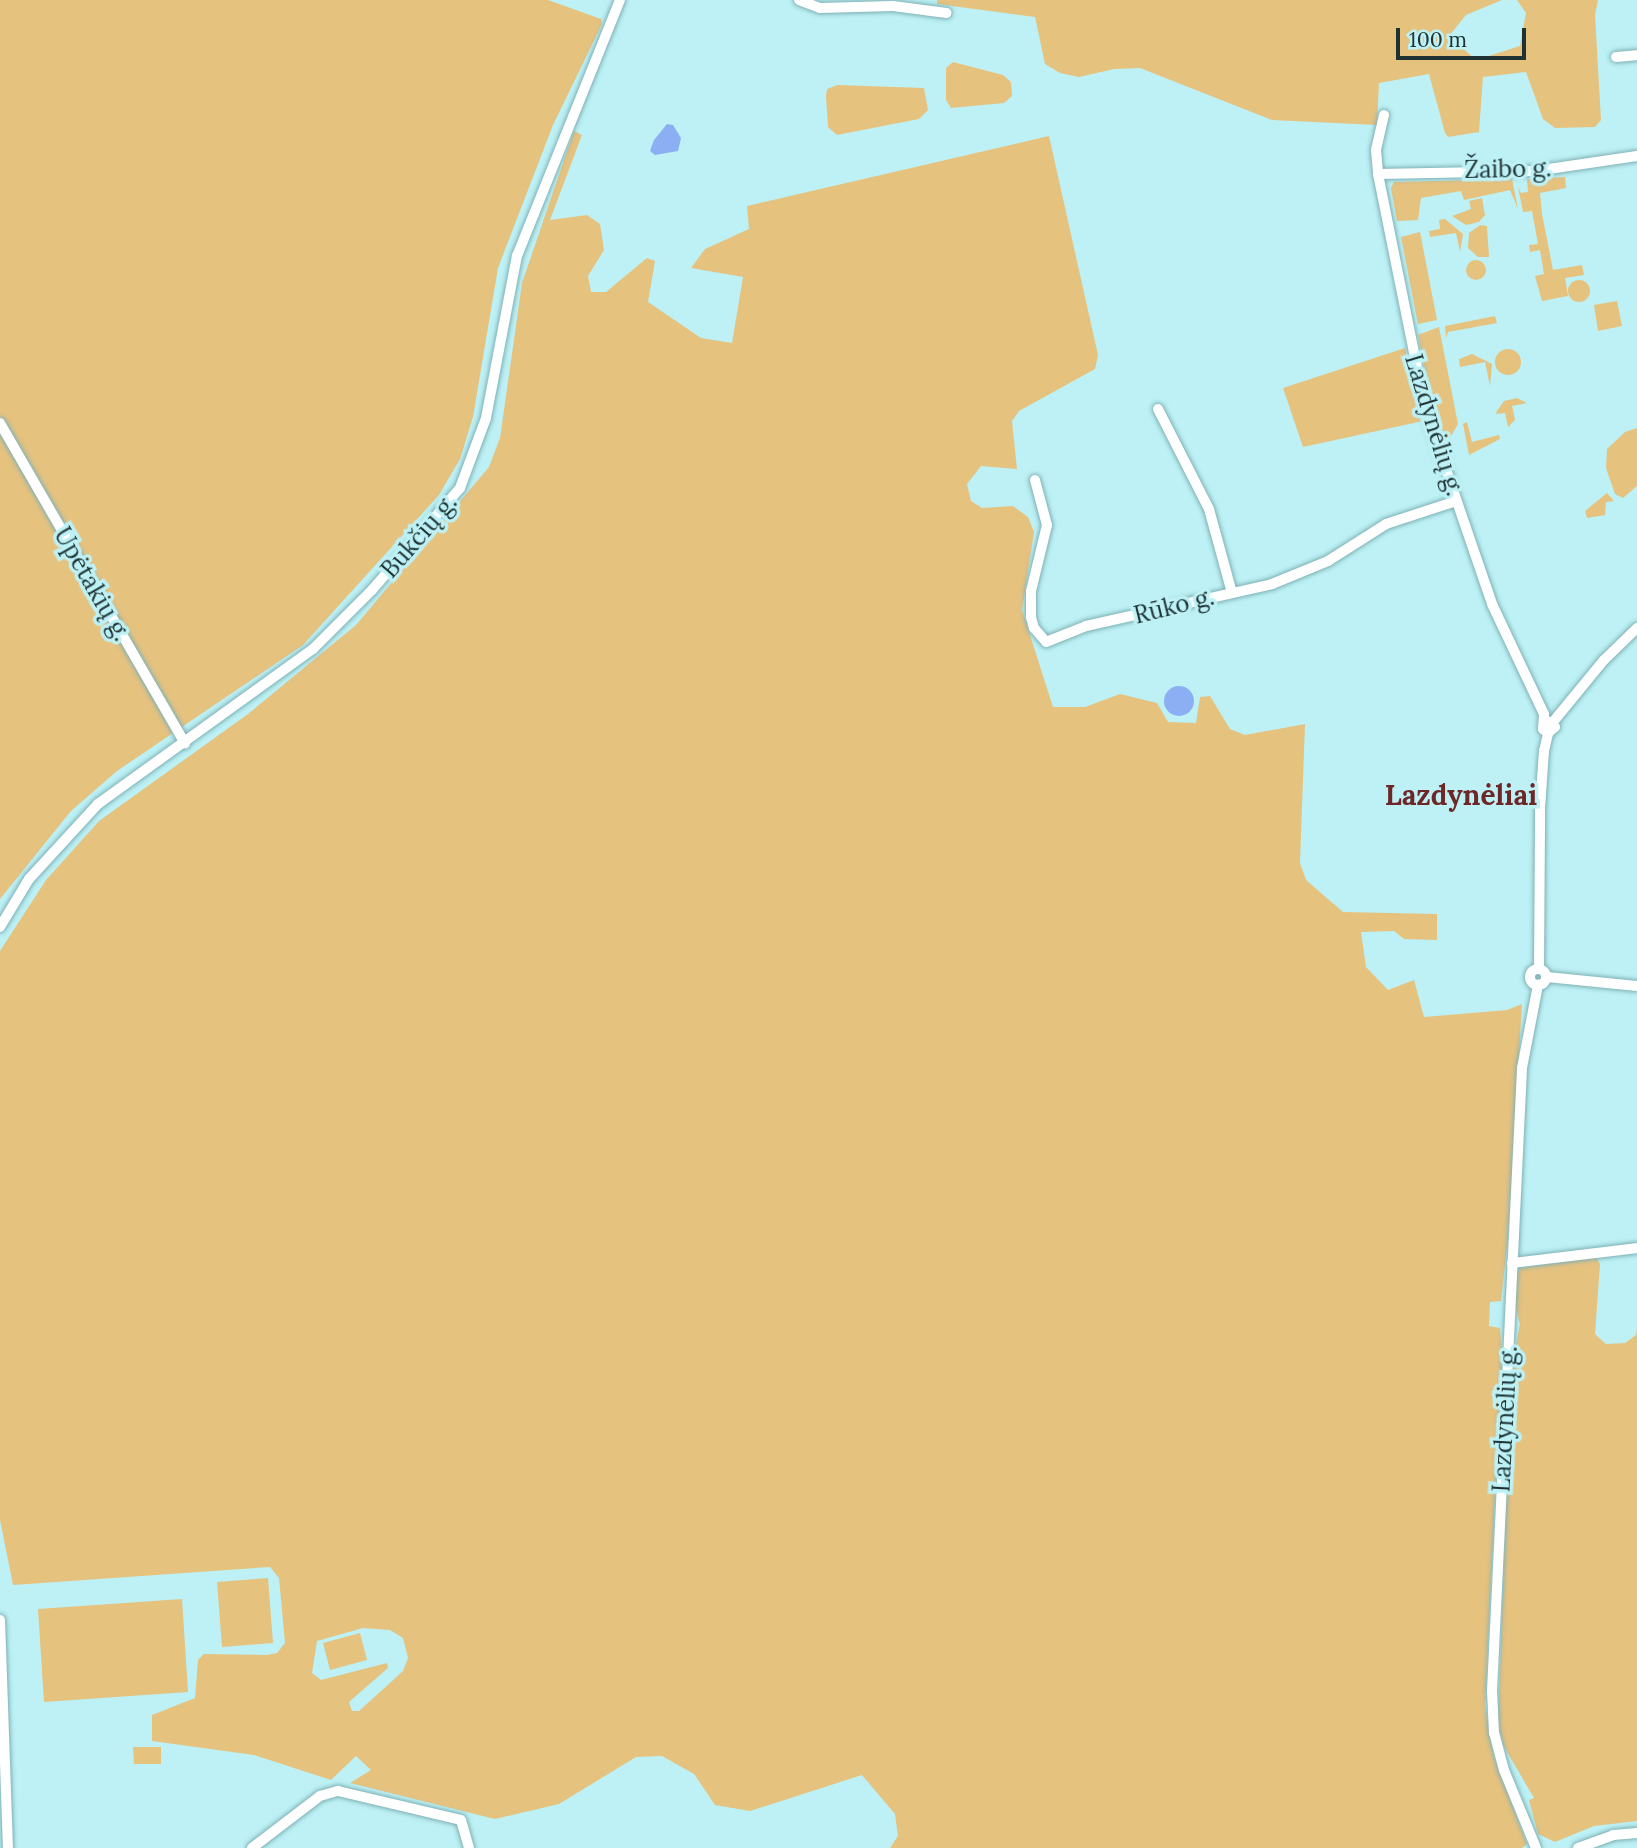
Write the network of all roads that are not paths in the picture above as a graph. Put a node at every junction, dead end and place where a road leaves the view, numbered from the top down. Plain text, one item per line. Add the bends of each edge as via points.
1 (620, 0) edge
2 (799, 0) edge
3 (947, 13) dead end
4 (1637, 55) edge
5 (1616, 57) dead end
6 (1384, 115) dead end
7 (1637, 156) edge
8 (1378, 174) junction
9 (1158, 409) dead end
10 (0, 423) edge
11 (1035, 480) dead end
12 (1456, 500) junction
13 (1232, 593) junction
14 (1637, 628) edge
15 (1550, 726) junction
16 (185, 744) junction
17 (0, 927) edge
18 (1541, 977) junction
19 (1637, 986) edge
20 (1637, 1248) edge
21 (1512, 1263) junction
22 (0, 1620) edge
23 (1637, 1833) edge
24 (8, 1848) edge
25 (252, 1848) edge
26 (469, 1848) edge
27 (1536, 1848) edge
28 (1578, 1848) edge

1 - 16 street, Bukčių g. via 517,256 486,418 460,488 339,625 270,684
2 - 3 street via 820,8 893,6
4 - 5 street
6 - 8 street, Lazdynėlių g. via 1376,150
7 - 8 street, Žaibo g. via 1535,171
8 - 12 street, Lazdynėlių g. via 1409,342
9 - 13 street via 1209,509
10 - 16 street, Upėtakių g.
11 - 13 street, Rūko g. via 1047,525 1031,591 1031,617 1046,642 1086,626
12 - 13 street, Rūko g. via 1386,524 1309,570
12 - 15 street, Lazdynėlių g. via 1492,604
14 - 15 street
15 - 18 street, Lazdynėlių g. via 1539,822
16 - 17 street, Bukčių g. via 120,786 66,835 29,879
18 - 19 street
18 - 21 street, Lazdynėlių g. via 1522,1069
20 - 21 street
21 - 27 street, Lazdynėlių g. via 1492,1717 1504,1770
22 - 24 street
23 - 28 street via 1613,1835
25 - 26 street via 320,1796 338,1791 461,1820

